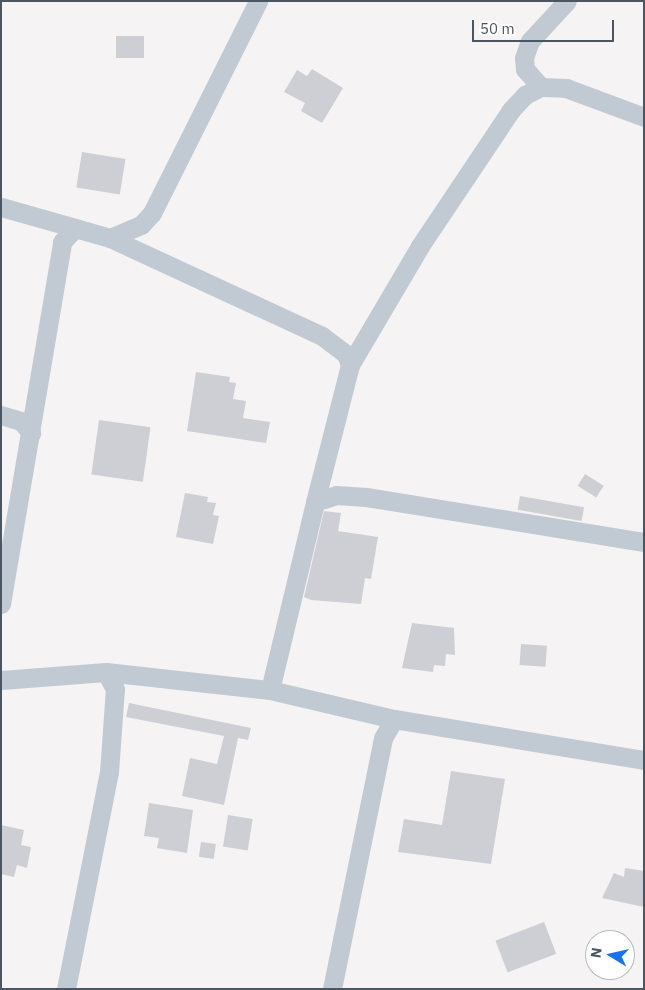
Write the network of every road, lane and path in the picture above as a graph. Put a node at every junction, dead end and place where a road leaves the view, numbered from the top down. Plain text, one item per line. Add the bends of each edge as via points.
1 (258, 1) edge
2 (567, 1) edge
3 (541, 88) junction
4 (644, 117) edge
5 (1, 207) edge
6 (75, 228) junction
7 (110, 238) junction
8 (350, 365) junction
9 (1, 415) edge
10 (31, 433) junction
11 (315, 502) junction
12 (644, 542) edge
13 (1, 604) edge
14 (106, 672) junction
15 (1, 680) edge
16 (270, 690) junction
17 (394, 719) junction
18 (644, 760) edge
19 (66, 989) edge
20 (332, 989) edge

1 - 7 street via 152,213 141,226
2 - 3 street via 530,41 524,58 525,69
3 - 4 street via 566,88
3 - 8 street via 525,95 510,110 420,246
5 - 6 street
6 - 7 street
6 - 10 street via 62,242
7 - 8 street via 322,336 346,354
8 - 11 street
9 - 10 street via 21,421
10 - 13 street
11 - 12 street via 336,495 366,497
11 - 16 street
14 - 15 street
14 - 16 street
14 - 19 street via 115,689 109,772
16 - 17 street
17 - 18 street
17 - 20 street via 383,738

